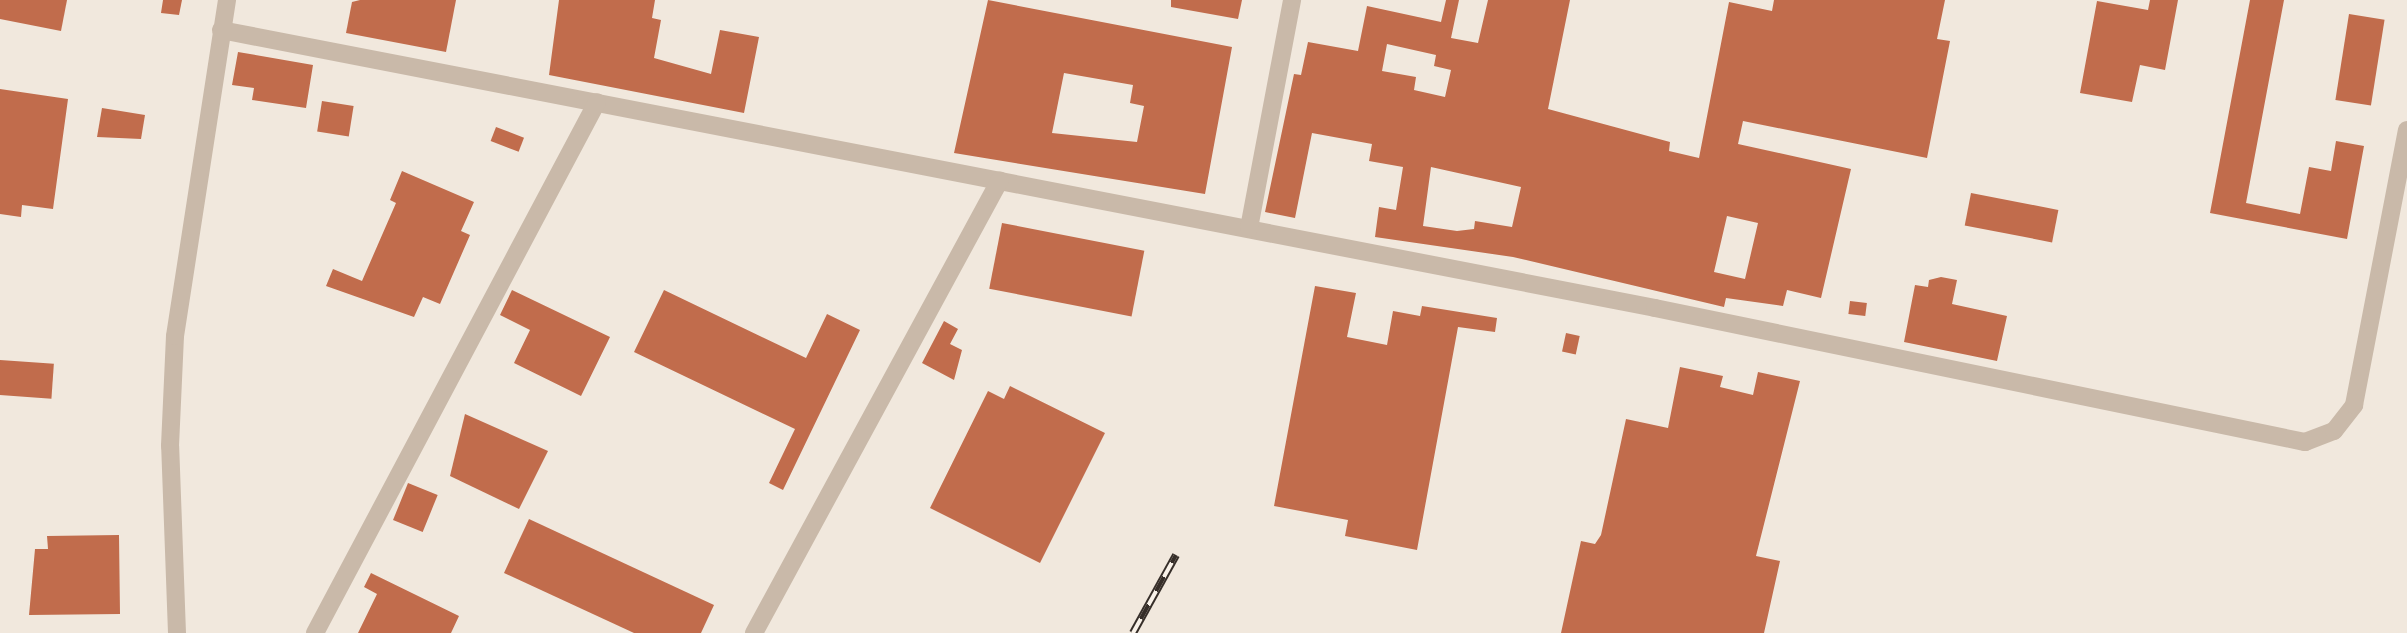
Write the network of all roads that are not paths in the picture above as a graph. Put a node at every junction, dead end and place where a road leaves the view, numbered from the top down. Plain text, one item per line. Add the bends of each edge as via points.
1 (227, 0) edge
2 (1292, 0) edge
3 (221, 30) junction
4 (597, 102) junction
5 (2407, 130) edge
6 (1000, 180) junction
7 (1249, 228) junction
8 (177, 633) edge
9 (315, 633) edge
10 (754, 633) edge

1 - 3 street
2 - 7 street
3 - 4 street
3 - 8 street via 175,336 170,446
4 - 6 street
4 - 9 street
5 - 7 street via 2354,405 2334,431 2305,442
6 - 7 street
6 - 10 street

